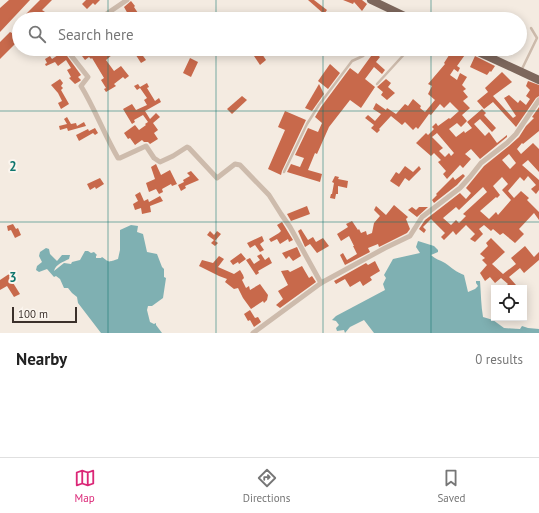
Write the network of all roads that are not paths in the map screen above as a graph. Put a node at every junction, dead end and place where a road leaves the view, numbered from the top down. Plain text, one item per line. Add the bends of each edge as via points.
1 (127, 0) edge
2 (376, 1) edge
3 (109, 12) edge
4 (397, 12) edge
5 (531, 28) dead end
6 (72, 56) edge
7 (363, 56) edge
8 (403, 56) edge
9 (488, 56) edge
10 (521, 71) junction
11 (539, 80) edge
12 (377, 84) dead end
13 (539, 100) edge
14 (284, 172) dead end
15 (321, 283) junction
16 (253, 333) edge

1 - 3 street
2 - 4 main road
5 - 10 lane via 537,38
6 - 15 street via 88,77 81,86 90,99 106,138 118,158 146,146 160,162 187,147 217,178 235,164 240,166 269,195
7 - 14 lane via 352,61 319,105
8 - 12 lane
9 - 10 main road
10 - 11 main road
13 - 15 street via 516,134 481,163 460,188 422,217 410,236 379,250
15 - 16 street

